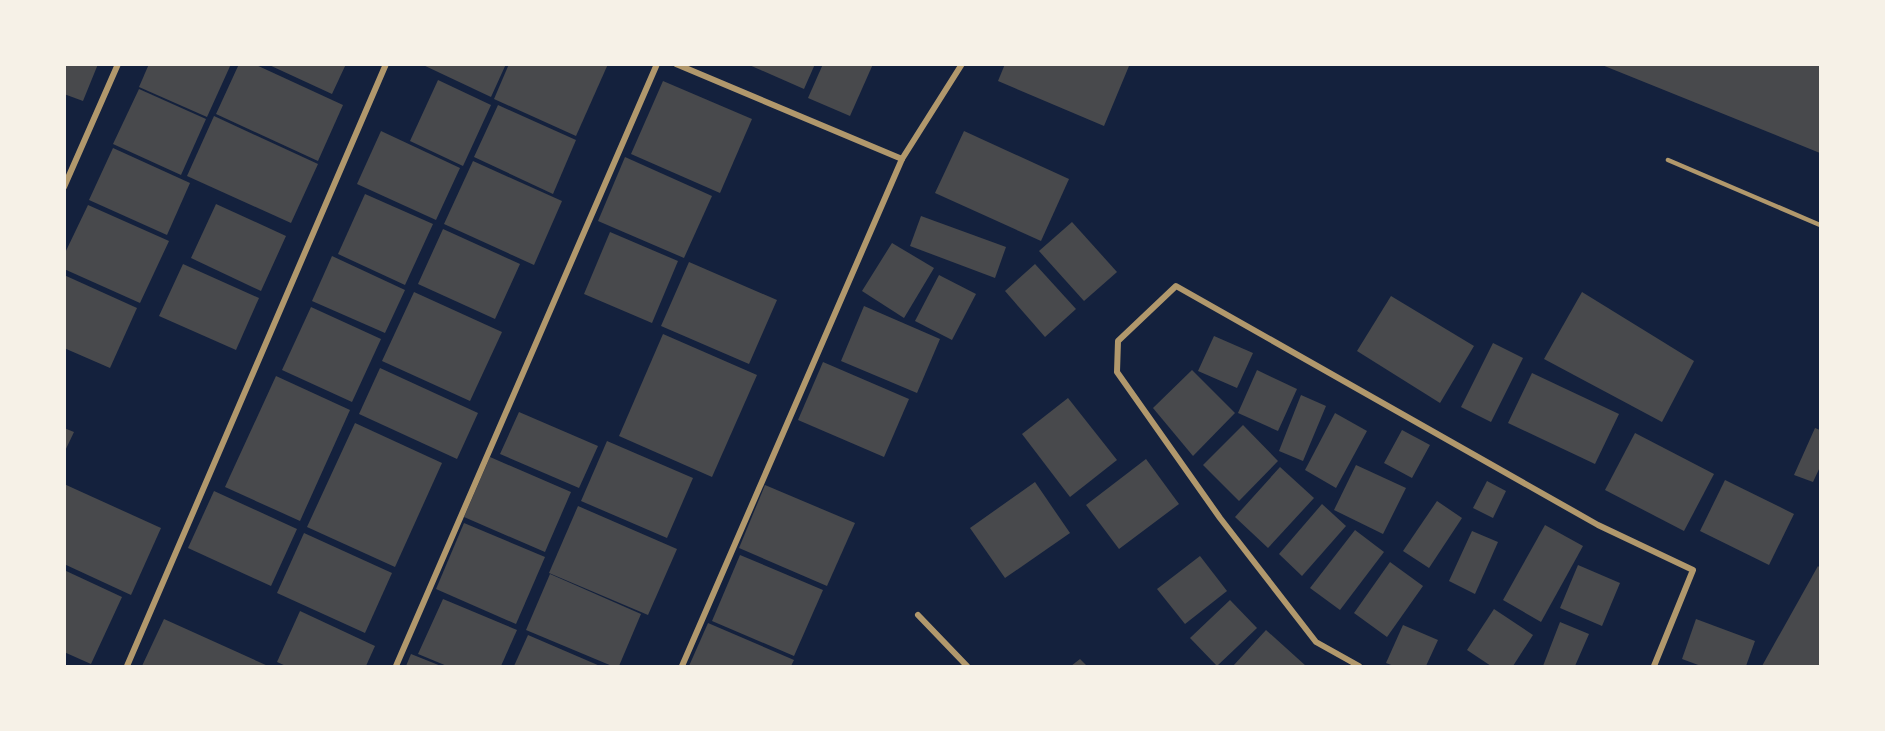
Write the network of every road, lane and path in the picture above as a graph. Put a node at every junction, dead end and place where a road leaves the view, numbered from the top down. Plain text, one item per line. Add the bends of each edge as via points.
1 (118, 64) edge
2 (386, 64) edge
3 (657, 64) edge
4 (676, 64) edge
5 (962, 64) edge
6 (902, 159) junction
7 (1668, 160) dead end
8 (64, 187) edge
9 (1821, 225) edge
10 (918, 615) dead end
11 (127, 666) edge
12 (396, 666) edge
13 (682, 666) edge
14 (967, 666) edge
15 (1359, 666) edge
16 (1654, 666) edge

1 - 8 street
2 - 11 street
3 - 12 street
4 - 6 street
5 - 6 street
6 - 13 street
7 - 9 lane
10 - 14 street
15 - 16 street via 1316,642 1220,518 1117,372 1118,341 1176,286 1598,525 1693,570

